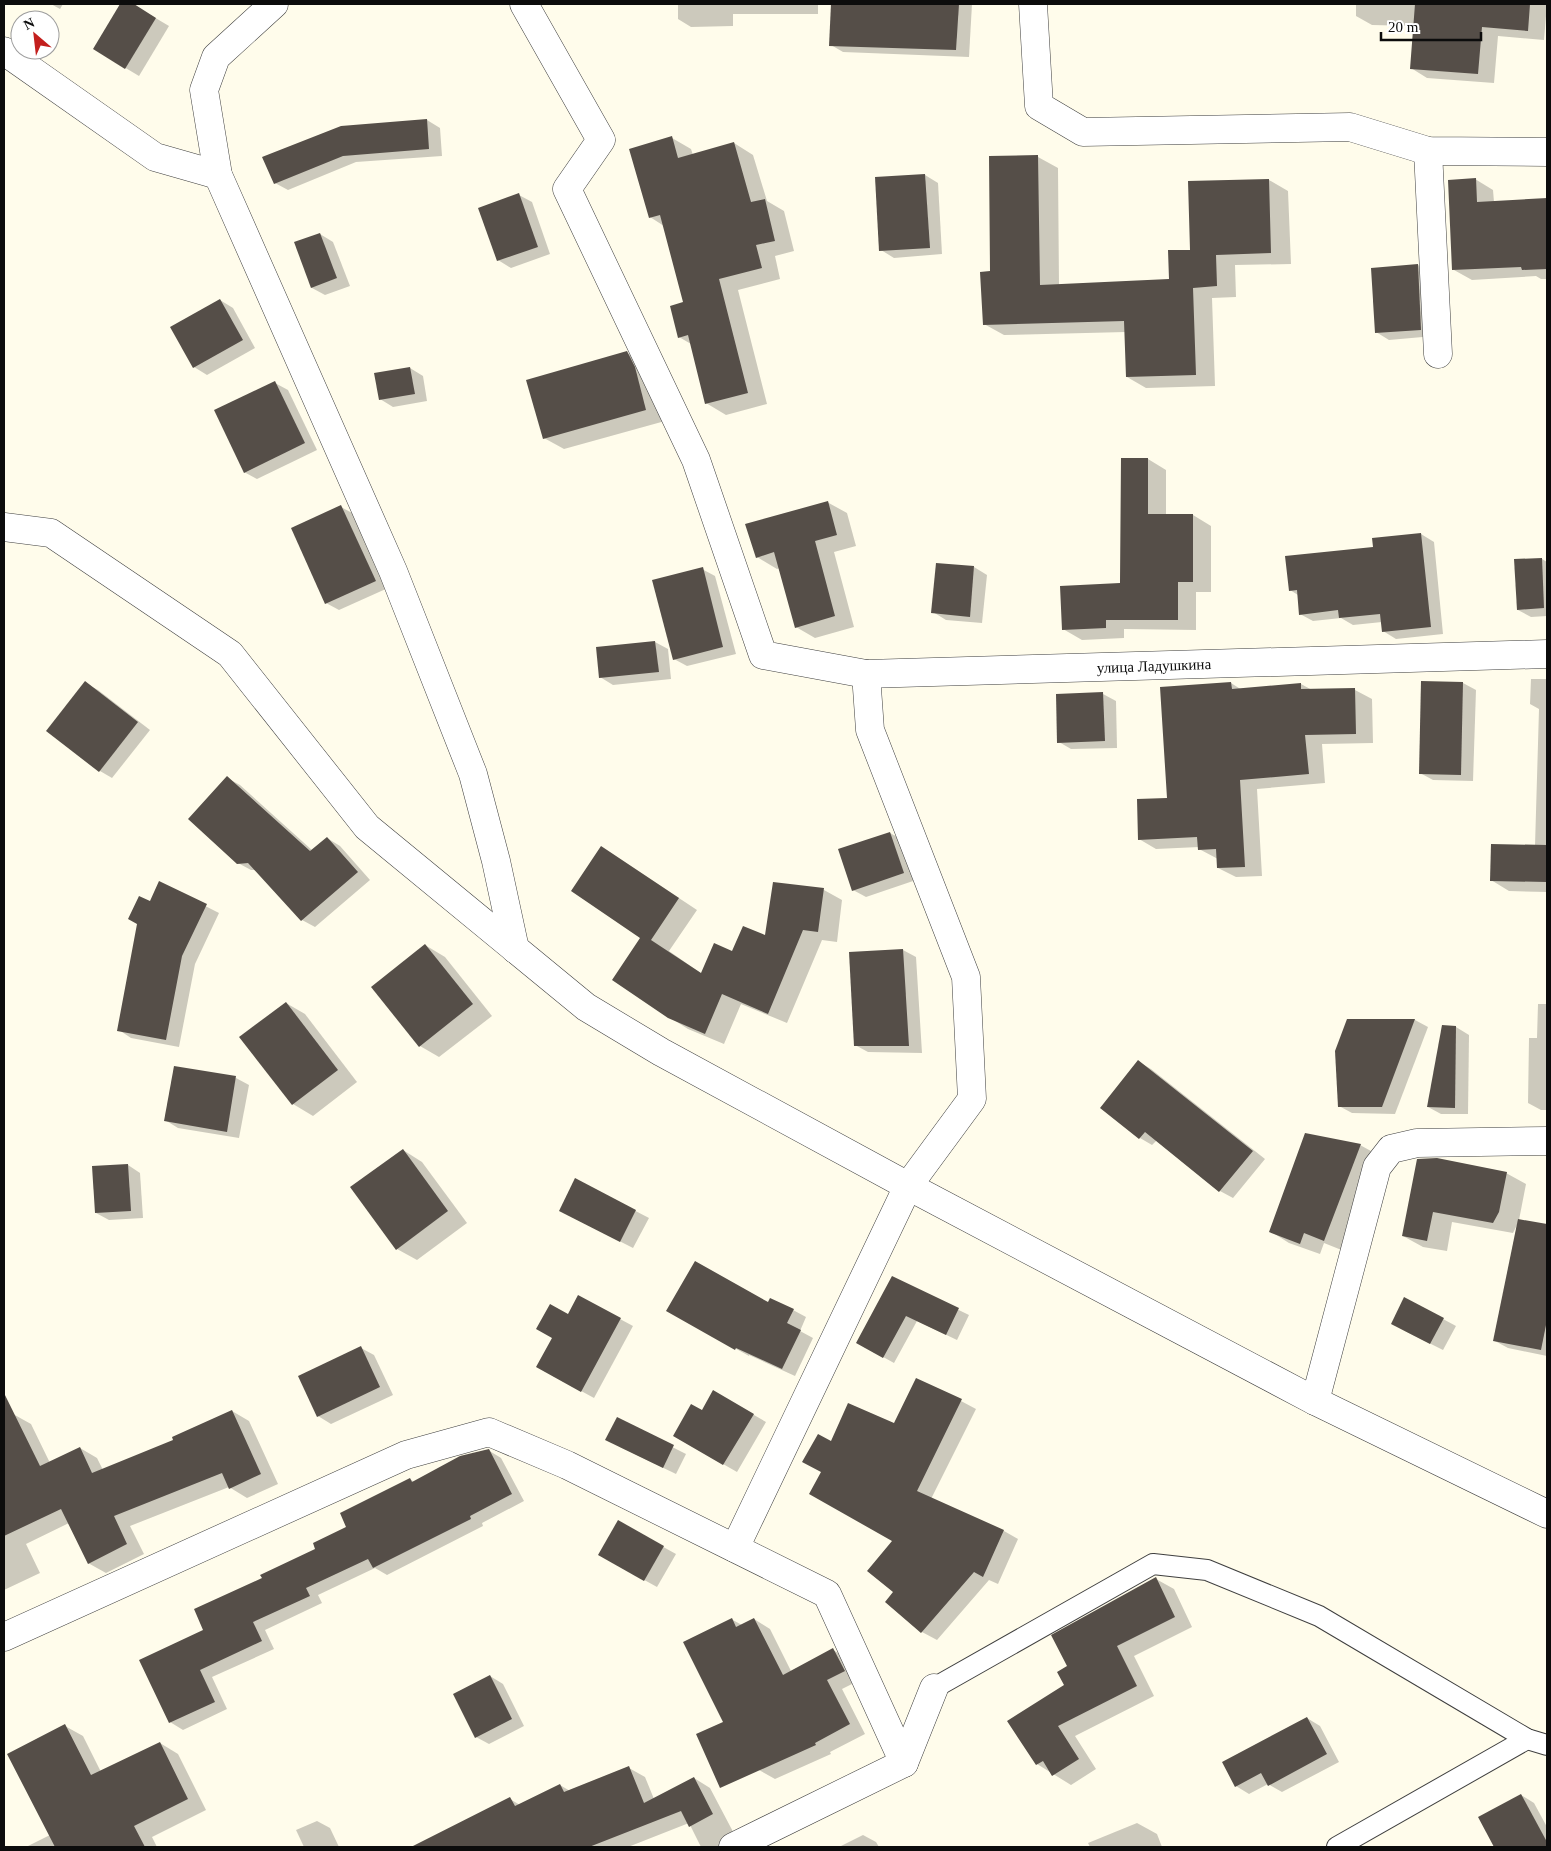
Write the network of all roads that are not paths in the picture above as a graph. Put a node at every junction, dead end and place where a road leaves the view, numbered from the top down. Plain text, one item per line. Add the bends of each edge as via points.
1 (274, 4) edge
2 (524, 4) edge
3 (1033, 4) edge
4 (4, 51) edge
5 (1428, 151) junction
6 (1547, 152) edge
7 (218, 175) junction
8 (1438, 354) dead end
9 (4, 527) edge
10 (1547, 654) edge
11 (866, 674) junction
12 (515, 949) junction
13 (1547, 1141) edge
14 (908, 1186) junction
15 (1315, 1401) junction
16 (1547, 1514) edge
17 (735, 1548) junction
18 (4, 1638) edge
19 (934, 1688) joint
20 (1527, 1739) junction
21 (1547, 1745) edge
22 (904, 1763) junction
23 (733, 1847) edge
24 (1337, 1847) edge

1 - 7 street via 216,57 204,90
2 - 11 street, улица Ладушкина via 601,140 567,189 696,460 763,654
3 - 5 street via 1039,106 1082,132 1350,127
4 - 7 street via 155,157
5 - 6 street
5 - 8 street
7 - 12 street via 393,571 473,774
9 - 12 street via 51,533 230,654 367,827
10 - 11 street, улица Ладушкина
11 - 14 street via 870,730 966,977 972,1099
12 - 14 street via 586,1006 661,1052
13 - 15 street via 1416,1143 1391,1149 1378,1167
14 - 15 street
14 - 17 street
15 - 16 street
17 - 18 street via 567,1465 489,1432 406,1455
17 - 22 street via 827,1594
19 - 20 lane via 1153,1564 1207,1570 1319,1616
19 - 22 street
20 - 21 lane
20 - 24 lane
22 - 23 street

